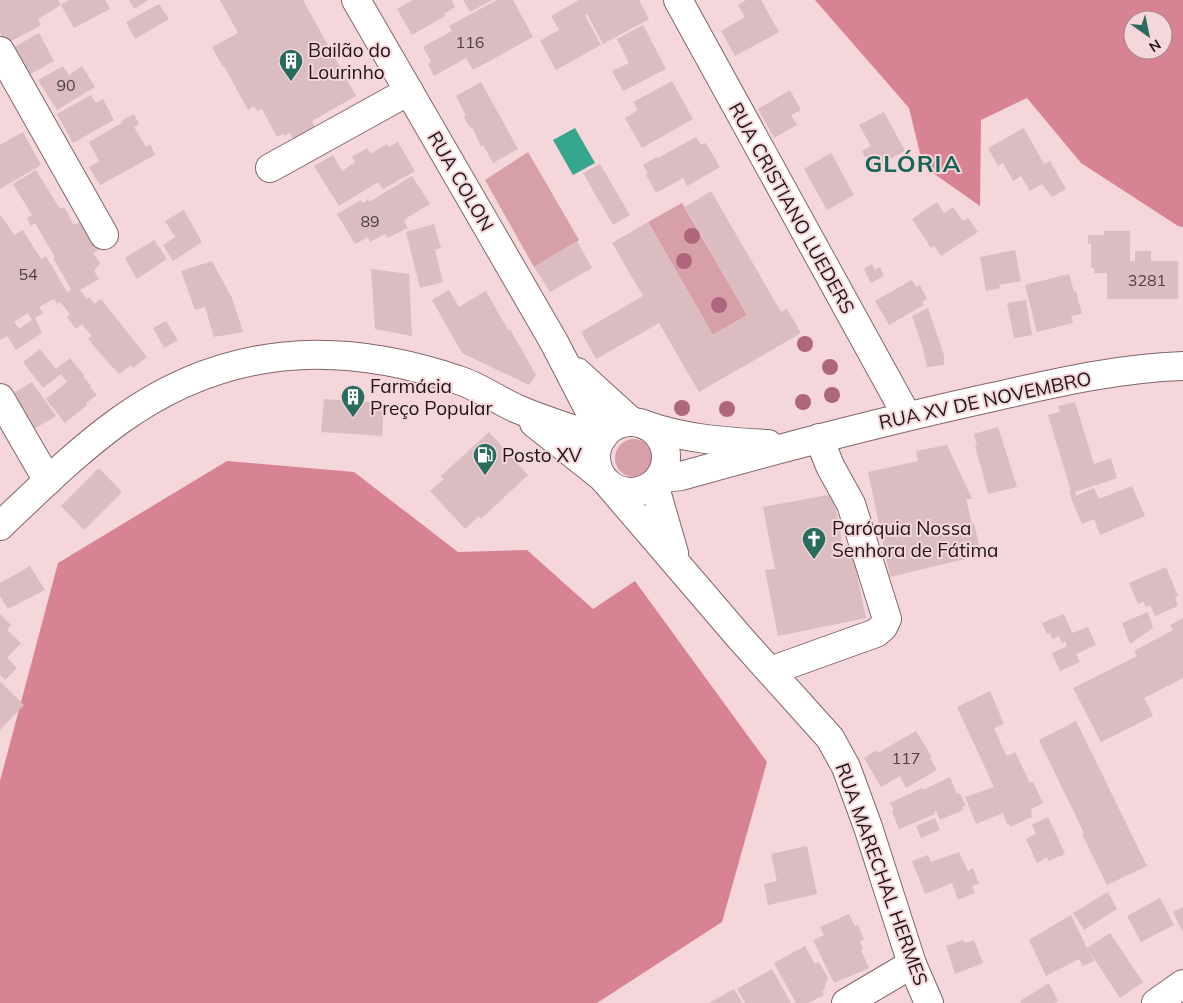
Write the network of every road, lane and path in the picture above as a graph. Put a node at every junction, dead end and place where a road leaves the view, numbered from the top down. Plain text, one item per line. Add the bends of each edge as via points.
1 (356, 0) edge
2 (678, 0) edge
3 (0, 51) edge
4 (409, 91) junction
5 (270, 168) dead end
6 (104, 235) dead end
7 (565, 361) junction
8 (1183, 366) edge
9 (0, 398) edge
10 (515, 408) junction
11 (906, 416) junction
12 (637, 423) junction
13 (602, 438) junction
14 (819, 438) junction
15 (789, 446) junction
16 (605, 481) junction
17 (656, 481) junction
18 (48, 482) junction
19 (0, 526) edge
20 (677, 564) junction
21 (770, 671) junction
22 (912, 964) junction
23 (1183, 984) edge
24 (846, 1003) edge
25 (929, 1003) edge
26 (1156, 1003) edge

1 - 4 street, RUA COLON
2 - 11 street, RUA CRISTIANO LUEDERS
3 - 6 street
4 - 5 street
4 - 7 street, RUA COLON
7 - 12 street, RUA COLON
7 - 13 street, RUA COLON
8 - 11 street, RUA XV DE NOVEMBRO via 1113,372 1057,382
9 - 18 street
10 - 13 street
10 - 16 street
10 - 18 street via 460,380 393,362 310,354 270,357 211,372 147,402 100,436
11 - 14 street, RUA XV DE NOVEMBRO
12 - 13 street via 611,428
12 - 15 street, RUA XV DE NOVEMBRO via 688,437
12 - 17 street via 656,434 664,449 665,460
13 - 16 street via 596,456 597,467
14 - 15 street, RUA XV DE NOVEMBRO
14 - 21 street via 851,504 888,619 876,633
15 - 17 street, RUA XV DE NOVEMBRO
16 - 17 street via 618,490 628,492 638,491
16 - 20 street, RUA MARECHAL HERMES
17 - 20 street, RUA MARECHAL HERMES
18 - 19 street
20 - 21 street, RUA MARECHAL HERMES
21 - 22 street, RUA MARECHAL HERMES via 830,738 846,767
22 - 24 street
22 - 25 street, RUA MARECHAL HERMES
23 - 26 street

